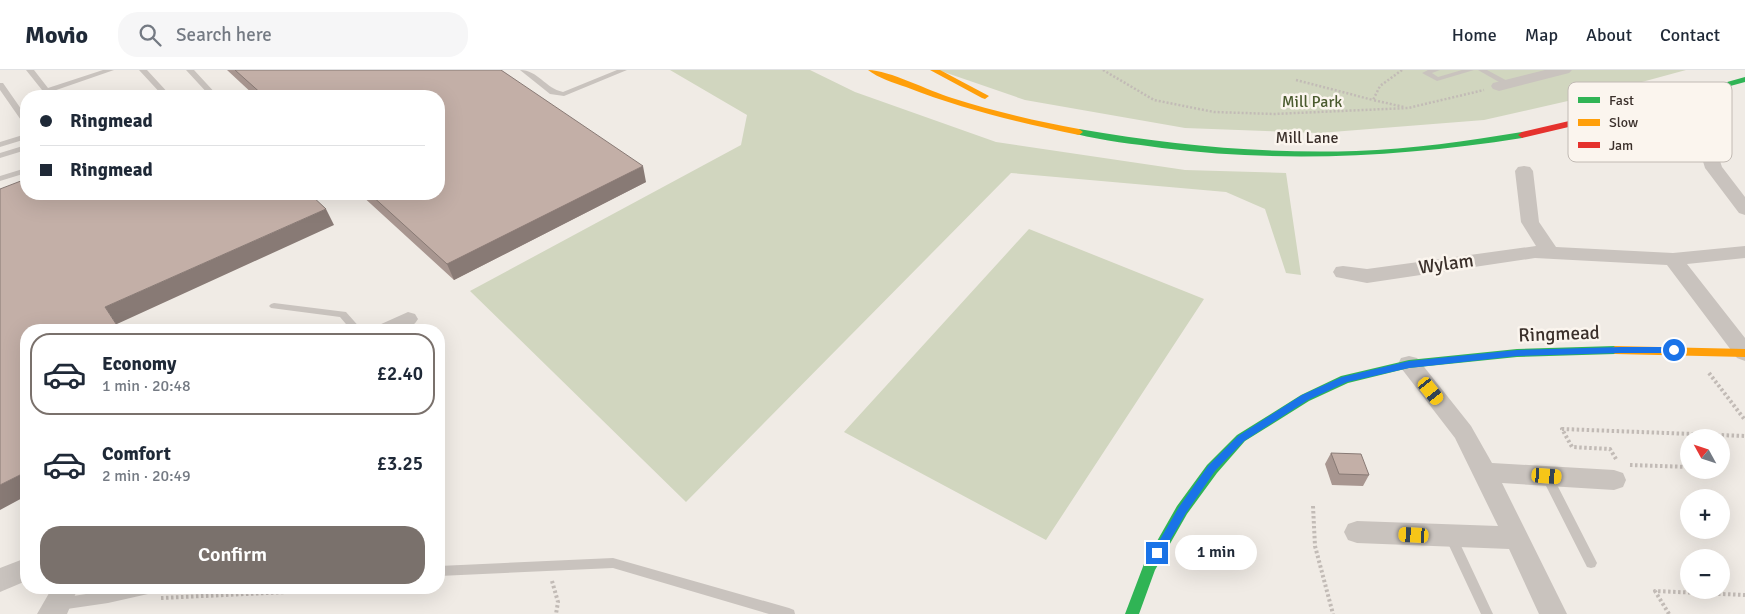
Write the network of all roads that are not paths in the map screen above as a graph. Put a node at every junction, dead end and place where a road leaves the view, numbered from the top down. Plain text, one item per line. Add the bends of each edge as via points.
1 (30, 70) edge
2 (110, 70) edge
3 (143, 70) edge
4 (190, 70) edge
5 (524, 70) edge
6 (623, 70) edge
7 (872, 70) edge
8 (1436, 70) edge
9 (1470, 70) edge
10 (1482, 70) edge
11 (1562, 70) edge
12 (90, 73) edge
13 (929, 73) edge
14 (1745, 79) edge
15 (1732, 83) edge
16 (0, 85) edge
17 (1504, 85) joint
18 (46, 90) edge
19 (49, 90) edge
20 (161, 90) edge
21 (208, 90) edge
22 (998, 99) dead end
23 (14, 101) junction
24 (0, 102) edge
25 (20, 111) edge
26 (1568, 126) edge
27 (20, 138) edge
28 (0, 145) edge
29 (20, 149) edge
30 (0, 156) edge
31 (1712, 162) edge
32 (1524, 171) dead end
33 (20, 172) edge
34 (0, 179) edge
35 (1745, 209) edge
36 (1745, 252) edge
37 (1550, 253) junction
38 (1673, 259) junction
39 (1342, 272) dead end
40 (274, 306) dead end
41 (408, 319) dead end
42 (352, 324) edge
43 (398, 324) edge
44 (1745, 352) edge
45 (1409, 364) junction
46 (1485, 472) junction
47 (1617, 472) road end
48 (1547, 476) junction
49 (1357, 532) dead end
50 (1451, 537) junction
51 (1516, 538) junction
52 (1591, 563) dead end
53 (20, 571) edge
54 (445, 571) edge
55 (0, 580) edge
56 (140, 594) edge
57 (58, 602) edge
58 (790, 614) edge
59 (1132, 614) edge
60 (1486, 614) edge
61 (1553, 614) edge

1 - 18 lane
2 - 12 lane
3 - 20 lane
4 - 21 lane
5 - 6 lane via 553,92 564,94
7 - 26 main road, Mill Lane via 962,104 1065,130 1183,148 1244,153 1314,155 1403,151 1487,142
8 - 9 lane via 1426,72 1437,79
10 - 17 lane
11 - 17 street
12 - 19 lane
13 - 22 main road
14 - 15 main road, Mill Lane
16 - 23 lane
23 - 24 lane
23 - 25 lane
27 - 28 lane
29 - 30 lane
31 - 35 street
32 - 37 street via 1530,222
33 - 34 lane
36 - 38 street, Wylam
37 - 38 street, Wylam
37 - 39 street, Wylam via 1535,252 1367,276
38 - 44 street
40 - 42 lane via 343,314
41 - 43 street
44 - 45 main road, Ringmead via 1621,350 1517,353
45 - 46 street via 1463,432
45 - 59 main road, Ringmead via 1345,379 1305,398 1241,438 1212,469 1182,510 1149,568
46 - 48 street
46 - 51 street
47 - 48 street
48 - 52 lane
49 - 50 street
50 - 51 street
50 - 60 lane
51 - 61 street
53 - 55 street
54 - 58 lane via 613,563
56 - 57 lane

